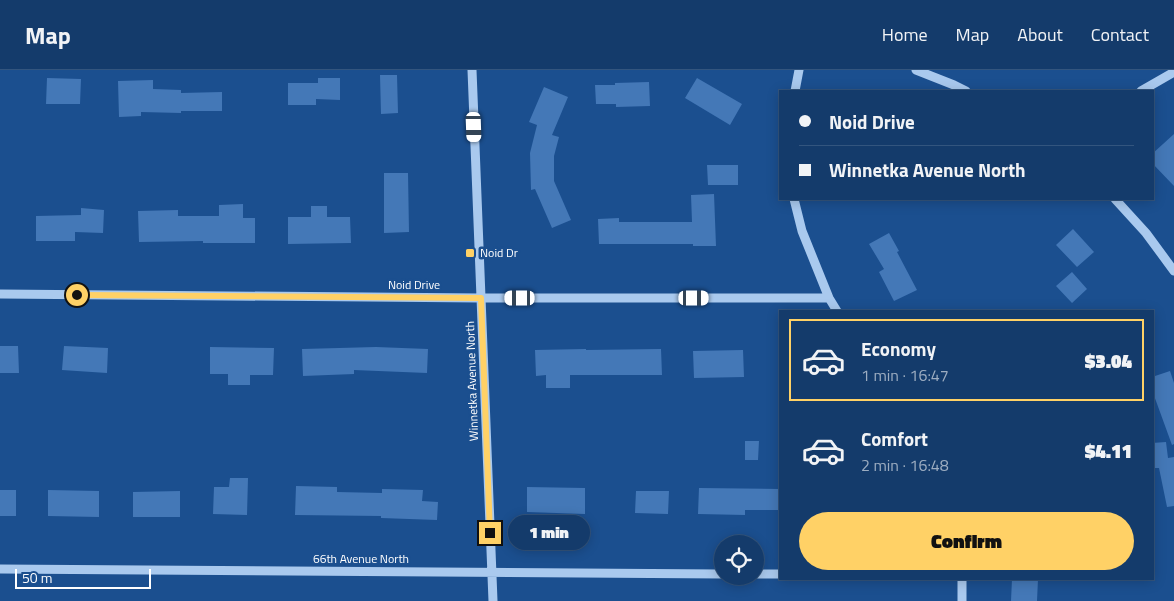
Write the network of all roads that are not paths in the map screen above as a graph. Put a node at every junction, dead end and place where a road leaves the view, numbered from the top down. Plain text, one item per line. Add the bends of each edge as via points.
1 (472, 70) edge
2 (799, 70) edge
3 (916, 70) edge
4 (1174, 72) edge
5 (795, 90) edge
6 (964, 90) edge
7 (1143, 90) edge
8 (794, 200) edge
9 (1116, 200) edge
10 (1174, 271) edge
11 (0, 294) edge
12 (481, 298) junction
13 (828, 298) junction
14 (836, 310) edge
15 (0, 569) edge
16 (492, 572) junction
17 (714, 574) edge
18 (764, 574) edge
19 (779, 574) edge
20 (962, 580) edge
21 (493, 601) edge
22 (962, 601) edge

1 - 12 street, Winnetka Avenue North
2 - 5 street
3 - 6 street
4 - 7 street
8 - 13 street via 802,231
9 - 10 street
11 - 12 street, Noid Drive
12 - 13 street, Noid Drive
12 - 16 street, Winnetka Avenue North
13 - 14 street
15 - 16 street, 66th Avenue North
16 - 17 street, 66th Avenue North
16 - 21 street, Winnetka Avenue North
18 - 19 street
20 - 22 street

